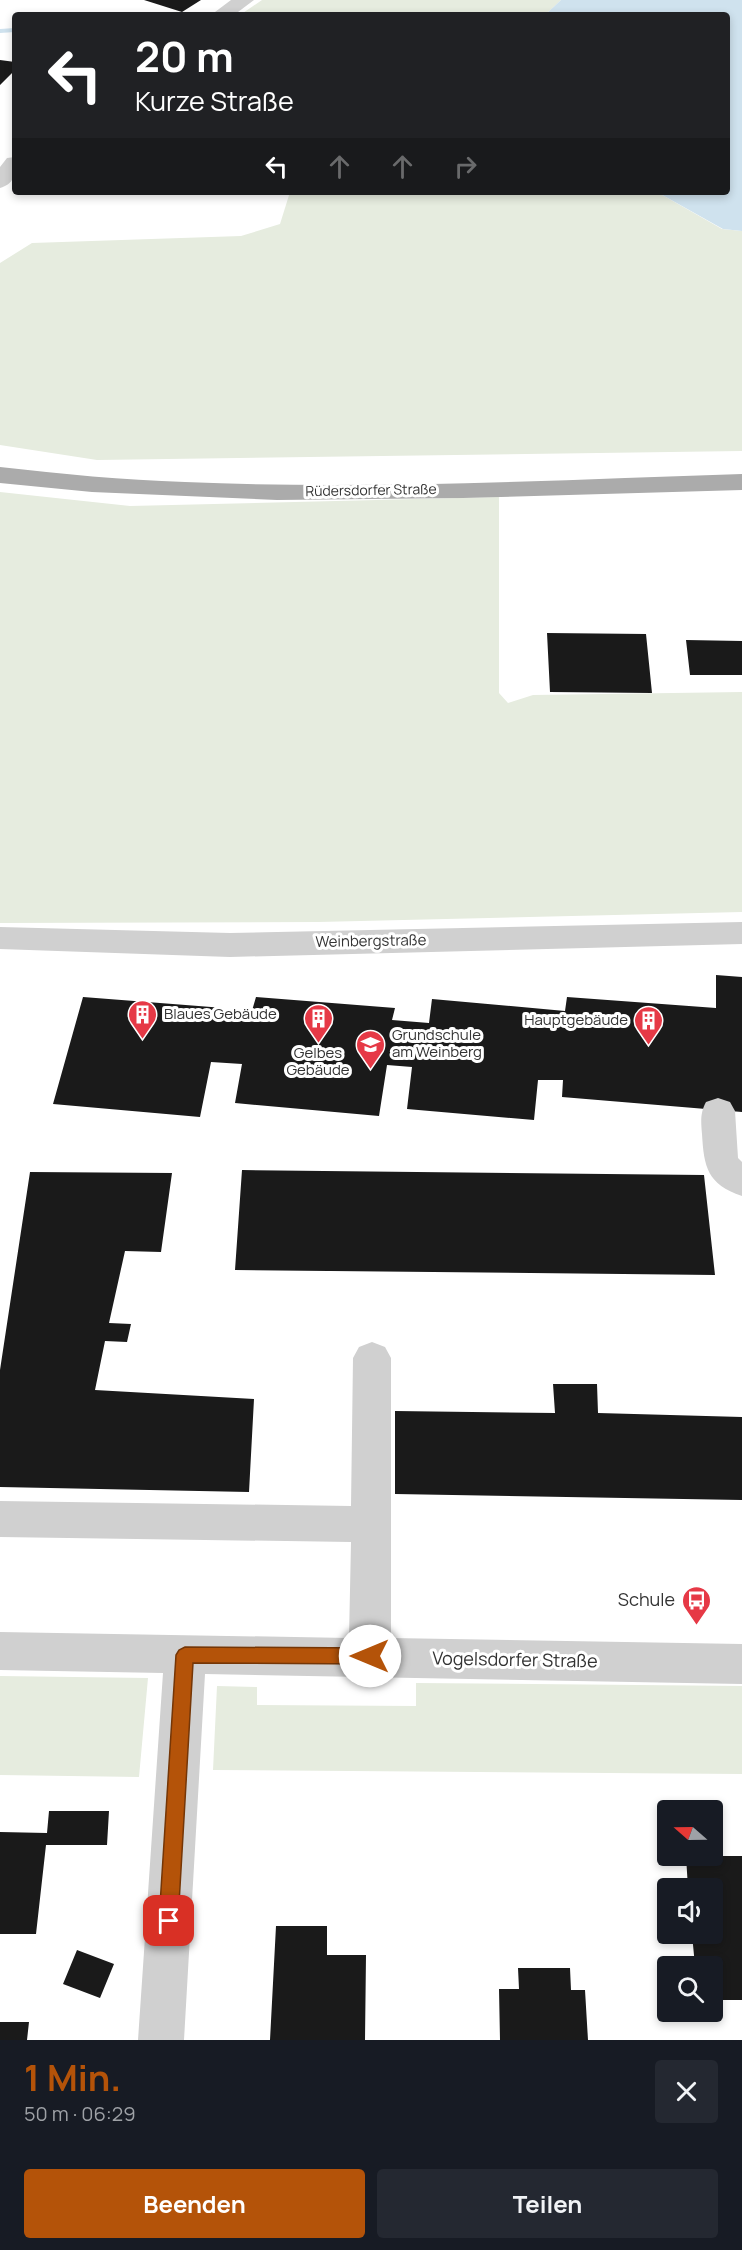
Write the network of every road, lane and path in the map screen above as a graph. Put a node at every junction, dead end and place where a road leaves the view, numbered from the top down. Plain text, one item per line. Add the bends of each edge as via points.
1 (244, 0) edge
2 (226, 12) edge
3 (12, 167) edge
4 (0, 181) edge
5 (0, 475) edge
6 (742, 482) edge
7 (742, 933) edge
8 (0, 938) edge
9 (717, 1111) dead end
10 (742, 1182) edge
11 (372, 1358) dead end
12 (0, 1519) edge
13 (370, 1522) junction
14 (0, 1651) edge
15 (185, 1655) junction
16 (370, 1656) junction
17 (742, 1664) edge
18 (161, 2040) edge

1 - 2 street
3 - 4 street
5 - 6 main road, Rüdersdorfer Straße via 144,490 247,492
7 - 8 street, Weinbergstraße via 230,945
9 - 10 street via 721,1164
11 - 13 street
12 - 13 street via 343,1525
13 - 16 street
14 - 15 street, Vogelsdorfer Straße
15 - 16 street, Vogelsdorfer Straße
15 - 18 street
16 - 17 street, Vogelsdorfer Straße

